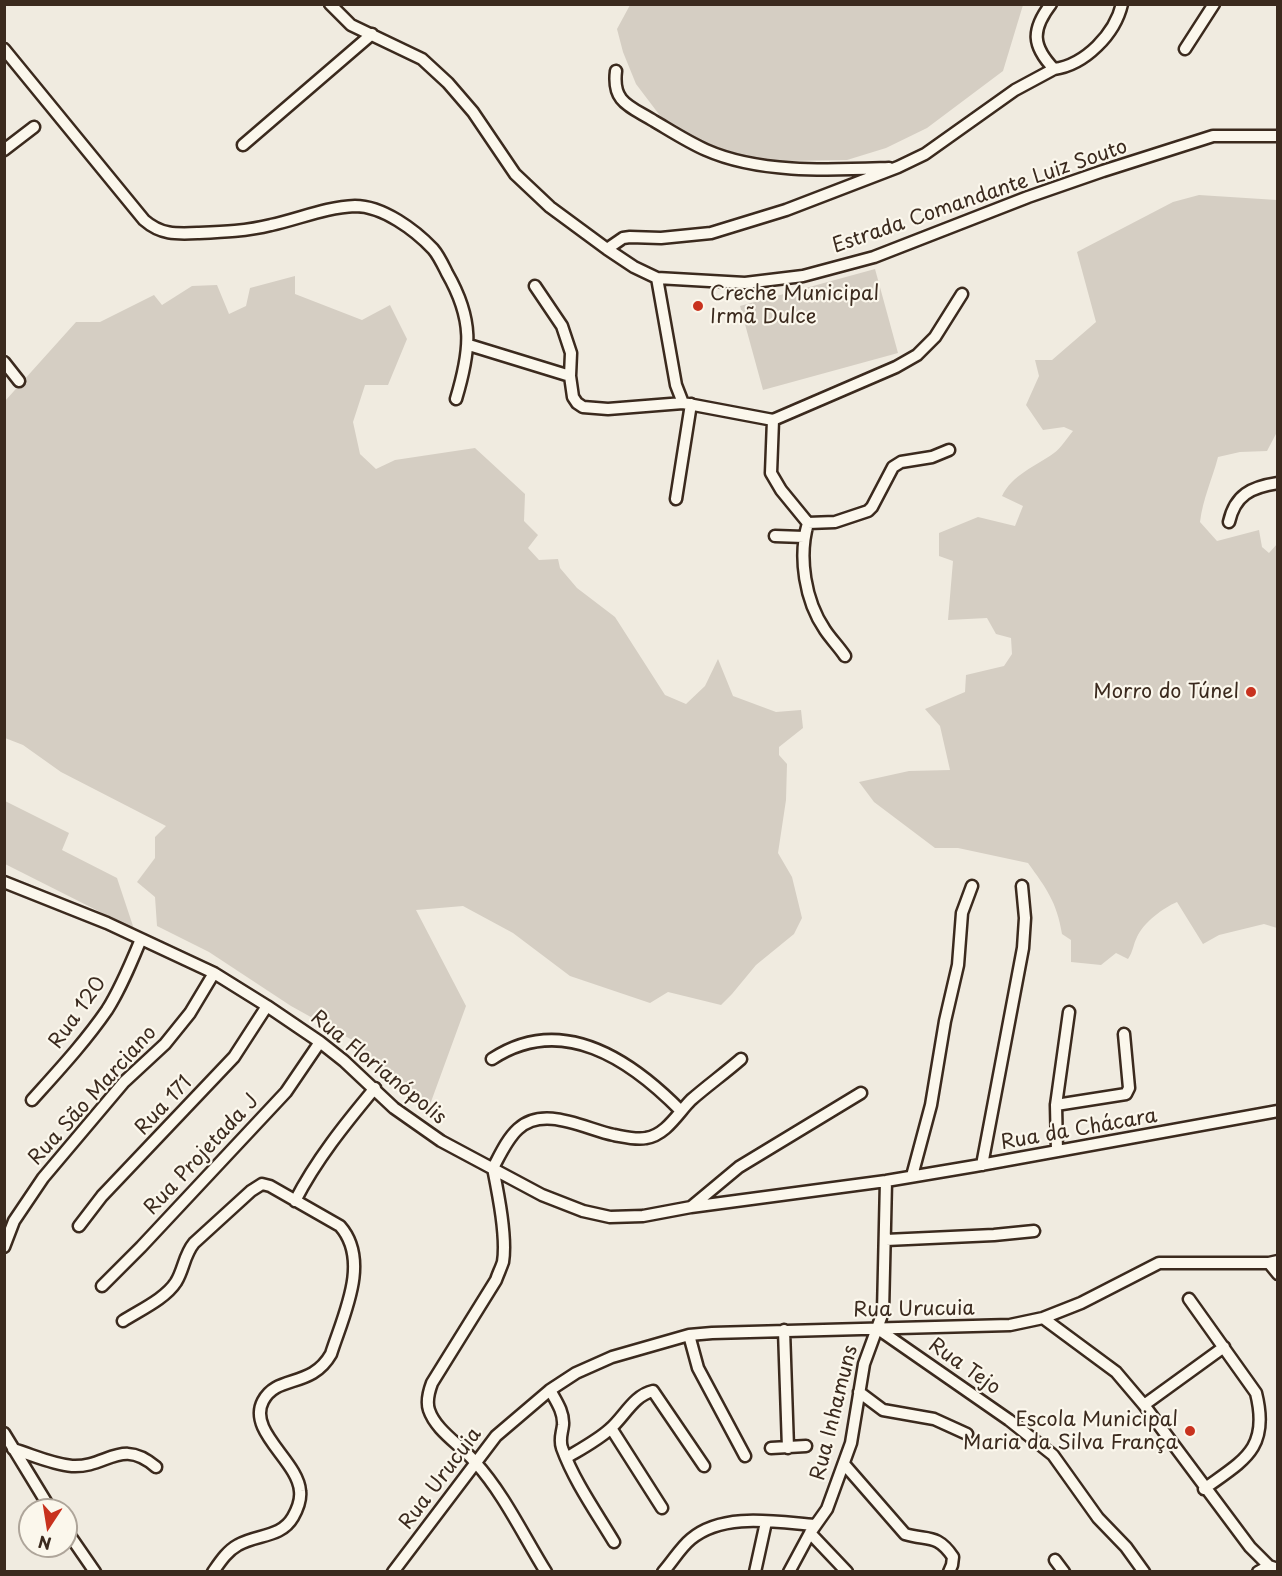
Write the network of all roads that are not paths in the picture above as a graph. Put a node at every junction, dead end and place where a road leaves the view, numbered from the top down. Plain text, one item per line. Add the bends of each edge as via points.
1 (330, 4) edge
2 (1051, 4) edge
3 (1122, 4) edge
4 (1214, 4) edge
5 (372, 34) junction
6 (4, 49) edge
7 (1185, 49) dead end
8 (1054, 69) junction
9 (616, 71) dead end
10 (34, 127) dead end
11 (1278, 136) edge
12 (243, 145) dead end
13 (4, 150) edge
14 (898, 167) junction
15 (607, 249) junction
16 (657, 278) junction
17 (535, 286) dead end
18 (962, 294) dead end
19 (469, 345) junction
20 (4, 362) edge
21 (570, 376) junction
22 (19, 381) dead end
23 (456, 399) dead end
24 (687, 404) junction
25 (773, 420) junction
26 (950, 450) dead end
27 (1278, 483) edge
28 (676, 499) dead end
29 (1228, 522) dead end
30 (808, 523) junction
31 (775, 536) dead end
32 (804, 537) junction
33 (845, 656) dead end
34 (4, 882) edge
35 (972, 886) dead end
36 (1022, 886) dead end
37 (141, 939) junction
38 (214, 974) junction
39 (267, 1006) junction
40 (1069, 1012) dead end
41 (1124, 1034) dead end
42 (320, 1042) junction
43 (492, 1059) dead end
44 (741, 1059) dead end
45 (375, 1088) junction
46 (861, 1093) dead end
47 (32, 1100) dead end
48 (1056, 1105) junction
49 (681, 1111) junction
50 (1278, 1111) edge
51 (1057, 1152) junction
52 (982, 1165) junction
53 (493, 1168) junction
54 (912, 1176) junction
55 (886, 1180) junction
56 (295, 1201) junction
57 (691, 1207) junction
58 (79, 1226) dead end
59 (1034, 1231) dead end
60 (886, 1240) junction
61 (4, 1247) edge
62 (1273, 1262) edge
63 (1278, 1274) edge
64 (102, 1286) dead end
65 (1189, 1299) dead end
66 (1043, 1318) junction
67 (123, 1321) dead end
68 (878, 1329) junction
69 (784, 1330) junction
70 (688, 1335) junction
71 (1224, 1347) junction
72 (550, 1390) junction
73 (859, 1392) junction
74 (1144, 1405) junction
75 (611, 1428) junction
76 (4, 1432) edge
77 (967, 1434) dead end
78 (807, 1446) dead end
79 (771, 1448) dead end
80 (788, 1448) junction
81 (13, 1449) junction
82 (745, 1455) dead end
83 (566, 1458) junction
84 (476, 1462) junction
85 (844, 1464) junction
86 (704, 1466) dead end
87 (156, 1467) dead end
88 (1204, 1489) junction
89 (44, 1498) edge
90 (662, 1508) dead end
91 (766, 1522) junction
92 (812, 1529) junction
93 (614, 1542) dead end
94 (78, 1547) edge
95 (1055, 1560) dead end
96 (1273, 1567) edge
97 (95, 1572) edge
98 (213, 1572) edge
99 (393, 1572) edge
100 (546, 1572) edge
101 (663, 1572) edge
102 (755, 1572) edge
103 (789, 1572) edge
104 (847, 1572) edge
105 (949, 1572) edge
106 (1064, 1572) edge
107 (1144, 1572) edge
108 (1258, 1572) edge

1 - 5 street, Estrada Comandante Luiz Souto via 351,25
2 - 8 street via 1042,16 1037,44
3 - 8 street via 1108,35 1076,61
4 - 7 street
5 - 12 street
5 - 15 street, Estrada Comandante Luiz Souto via 422,59 473,112 515,174 550,207
6 - 19 street via 153,229 188,234 239,231 327,210 369,208 396,221 435,251 452,281 465,317
8 - 14 street via 1015,90 925,154
9 - 14 street via 615,90 625,102 708,151 758,165
10 - 13 street
11 - 16 street, Estrada Comandante Luiz Souto via 1214,136 1038,194 874,257 803,276 745,283
14 - 15 street via 711,233 623,238
15 - 16 street, Estrada Comandante Luiz Souto
16 - 24 street via 676,385
17 - 21 street via 562,326 571,353
18 - 25 street via 935,337 917,355
19 - 21 street
19 - 23 street
20 - 22 street
21 - 24 street via 573,397 583,407
24 - 25 street
24 - 28 street
25 - 30 street via 771,473
26 - 30 street via 893,466 868,511 835,522
27 - 29 street via 1238,499
30 - 32 street
31 - 32 street
32 - 33 street via 806,583 815,610
34 - 37 street, Rua Florianópolis
35 - 54 street via 962,913 958,965 931,1105
36 - 52 street via 1023,948
37 - 38 street, Rua Florianópolis
37 - 47 street, Rua 120 via 107,1010
38 - 39 street, Rua Florianópolis
38 - 61 street, Rua São Marciano via 165,1044 124,1082 43,1178 14,1221
39 - 42 street, Rua Florianópolis
39 - 58 street, Rua 171 via 234,1057
40 - 48 street
41 - 48 street via 1129,1088 1126,1094
42 - 45 street, Rua Florianópolis
42 - 64 street, Rua Projetada J via 286,1092
43 - 49 street via 527,1042 560,1040 590,1046 610,1054 658,1087
44 - 49 street
45 - 53 street, Rua Florianópolis via 394,1108 441,1142
45 - 56 street via 308,1175
46 - 57 street via 739,1167
48 - 51 street
49 - 53 street via 656,1135 646,1138 559,1119 531,1121 518,1128
50 - 51 street, Rua da Chácara
51 - 52 street, Rua da Chácara
52 - 54 street, Rua da Chácara
53 - 57 street, Rua Florianópolis via 542,1195 610,1217 643,1216
53 - 84 street via 503,1262 428,1395 428,1408 434,1420
54 - 55 street, Rua da Chácara
55 - 57 street, Rua Florianópolis
55 - 60 street, Rua Inhamuns
56 - 67 street via 270,1186 256,1187 194,1243 170,1291
56 - 98 street via 348,1235 354,1260 352,1285 326,1363 303,1380 271,1390 262,1403 262,1424 298,1481 297,1510 279,1532 239,1544
59 - 60 street
60 - 68 street, Rua Inhamuns via 883,1312
62 - 63 street
62 - 66 street, Rua Urucuia via 1159,1263 1081,1304
65 - 71 street
66 - 68 street, Rua Urucuia via 1010,1325
66 - 74 street via 1116,1372
68 - 69 street, Rua Urucuia
68 - 73 street, Rua Inhamuns via 864,1364
68 - 107 street, Rua Tejo via 1053,1455 1098,1518 1126,1546
69 - 70 street, Rua Urucuia
69 - 80 street
70 - 72 street, Rua Urucuia via 612,1357
70 - 82 street via 698,1368
71 - 74 street
71 - 88 street via 1256,1393 1259,1429 1247,1458
72 - 83 street via 562,1416 561,1444
72 - 84 street, Rua Urucuia via 496,1436
73 - 77 street via 883,1410 934,1419
73 - 85 street, Rua Inhamuns
74 - 88 street
75 - 83 street
75 - 86 street via 632,1404 648,1392 655,1392
75 - 90 street
76 - 81 street
78 - 80 street
79 - 80 street
81 - 87 street via 58,1465 76,1466 138,1454
81 - 89 street
83 - 93 street
84 - 99 street, Rua Urucuia
84 - 100 street
85 - 92 street, Rua Inhamuns via 827,1509
85 - 105 street via 905,1534 924,1536 945,1546 953,1557
88 - 96 street via 1250,1547
91 - 92 street
91 - 101 street via 732,1522 709,1529 686,1543
91 - 102 street
92 - 103 street, Rua Inhamuns
92 - 104 street
94 - 97 street
95 - 106 street
96 - 108 street

